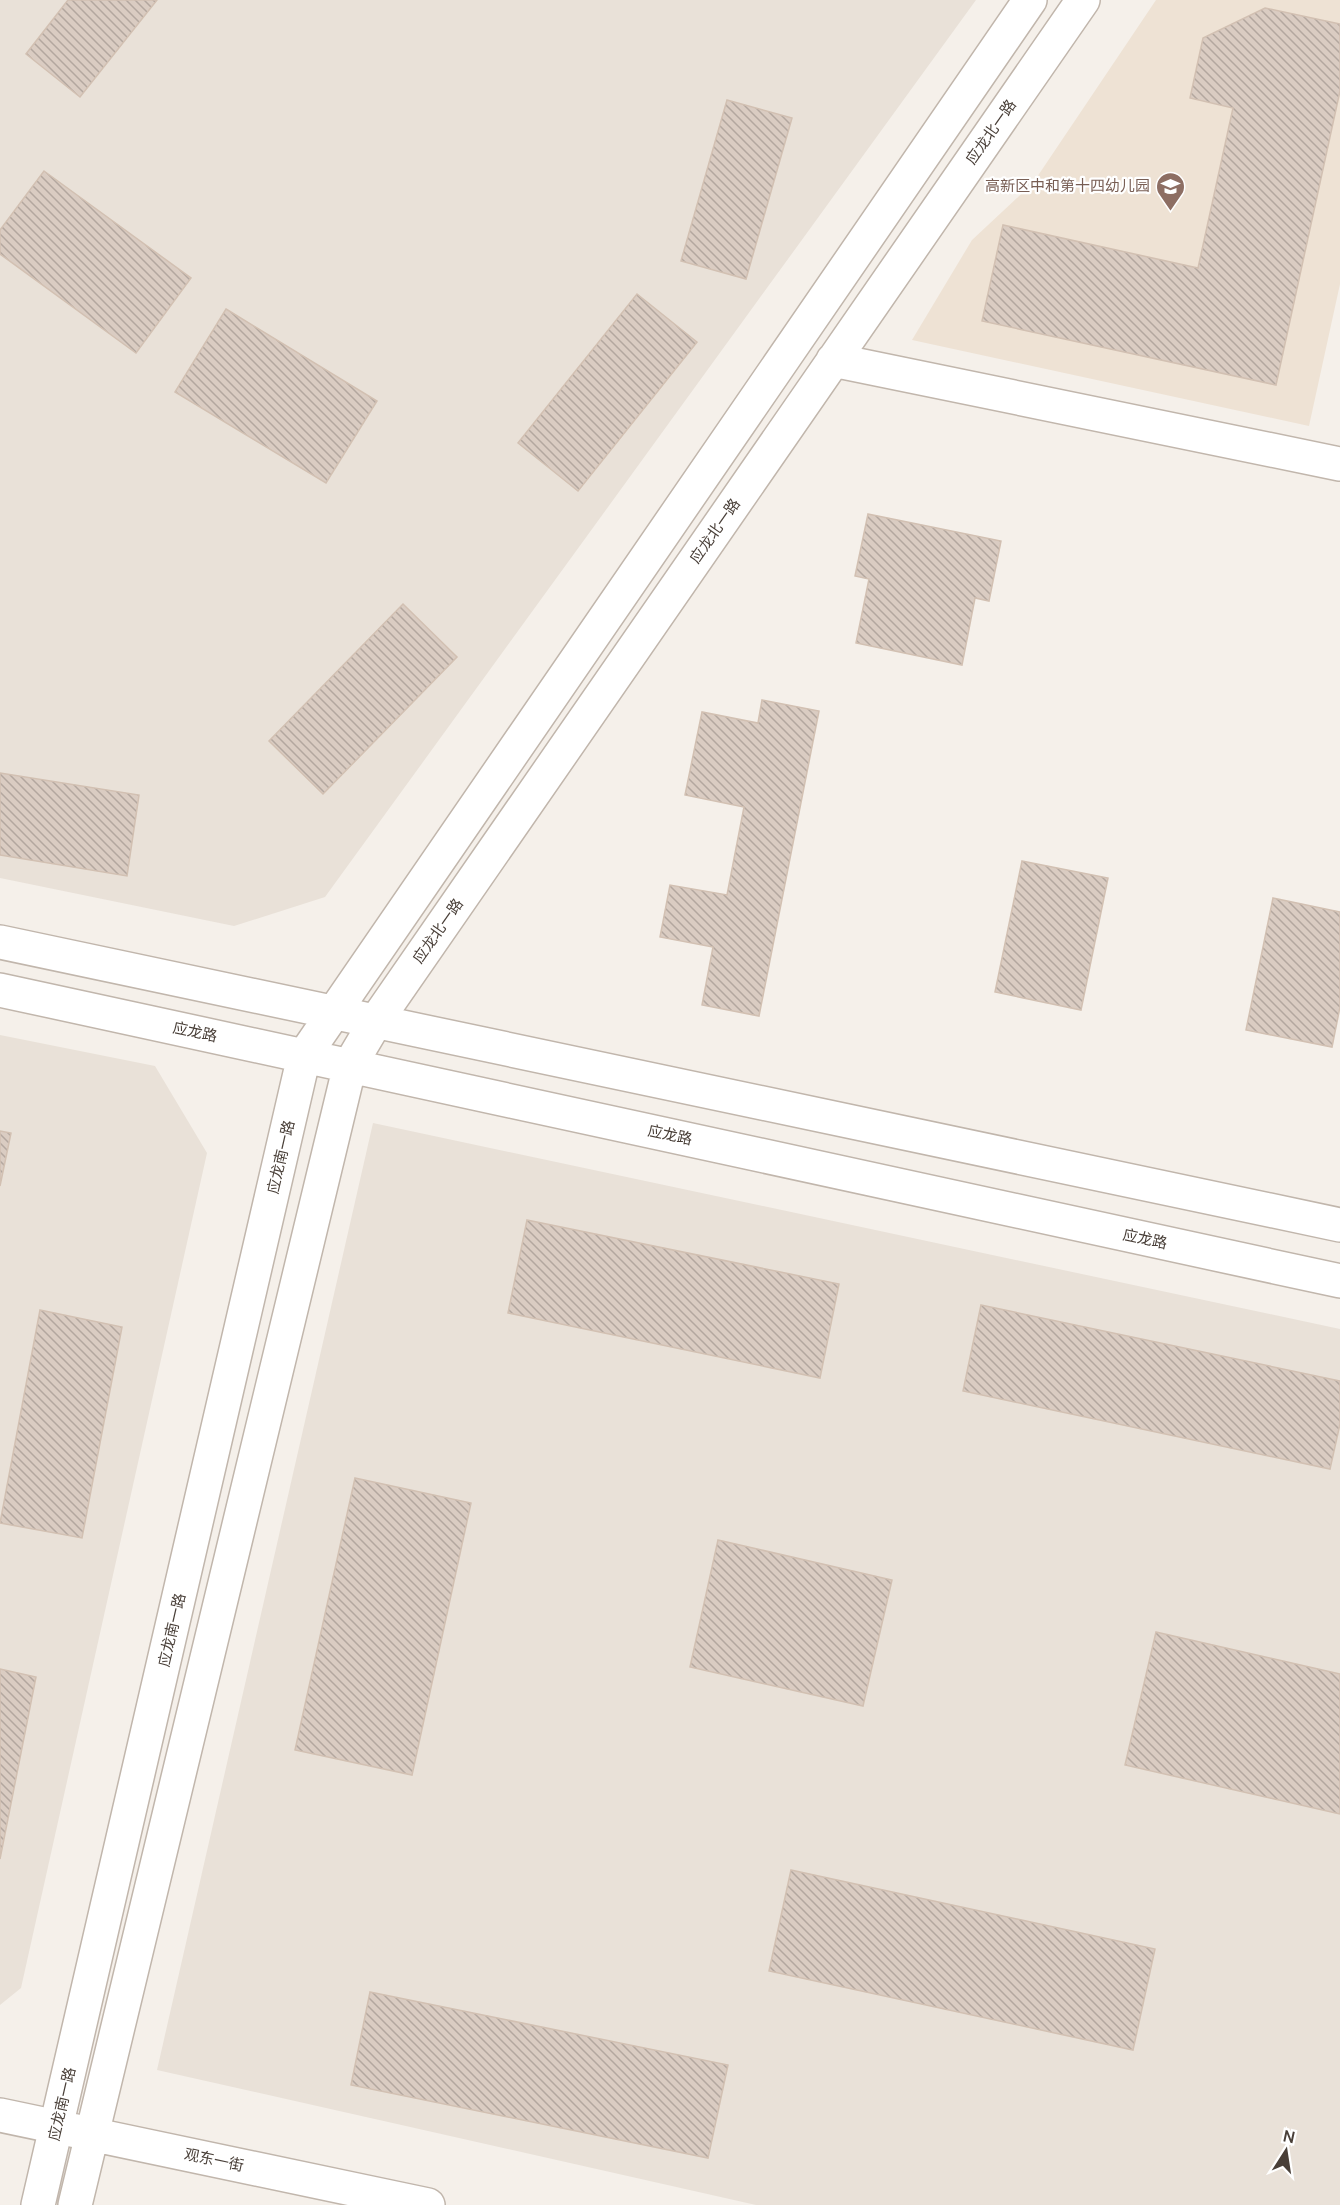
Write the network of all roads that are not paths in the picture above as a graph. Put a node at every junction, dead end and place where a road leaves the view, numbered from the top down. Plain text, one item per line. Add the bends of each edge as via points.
1 (1030, 0) edge
2 (1083, 0) edge
3 (833, 360) junction
4 (1340, 464) edge
5 (0, 942) edge
6 (0, 990) edge
7 (334, 1012) junction
8 (376, 1021) junction
9 (304, 1056) junction
10 (350, 1065) junction
11 (1340, 1224) edge
12 (1340, 1281) edge
13 (0, 2115) edge
14 (57, 2127) junction
15 (92, 2134) junction
16 (38, 2205) edge
17 (75, 2205) edge
18 (428, 2205) edge

1 - 7 street
2 - 3 street, 应龙北一路
3 - 4 street
3 - 8 street, 应龙北一路
5 - 7 street
6 - 9 street, 应龙路
7 - 8 street
7 - 9 street
8 - 10 street, 应龙北一路
8 - 11 street
9 - 10 street, 应龙路
9 - 14 street, 应龙南一路
10 - 12 street, 应龙路
10 - 15 street
13 - 14 street, 观东一街
14 - 15 street, 观东一街
14 - 16 street, 应龙南一路
15 - 17 street
15 - 18 street, 观东一街

